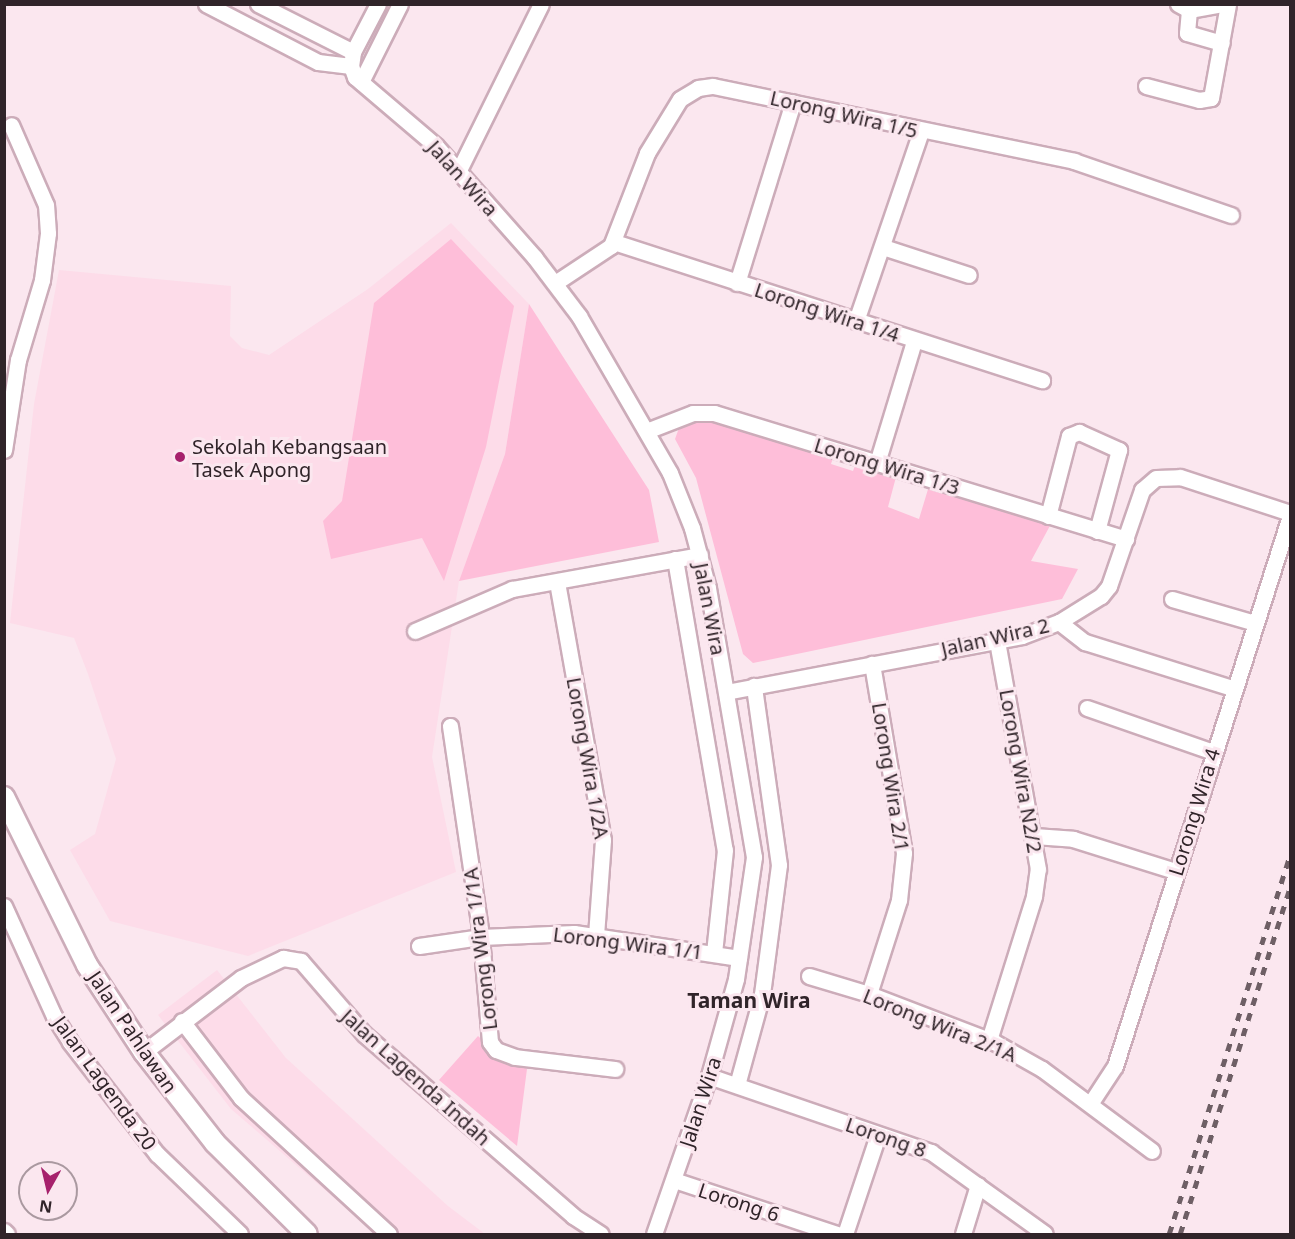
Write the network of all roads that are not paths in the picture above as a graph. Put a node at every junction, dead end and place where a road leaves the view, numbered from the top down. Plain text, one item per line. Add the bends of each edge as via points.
1 (206, 4) edge
2 (258, 4) edge
3 (378, 4) edge
4 (400, 4) edge
5 (541, 4) edge
6 (1226, 4) edge
7 (1184, 7) edge
8 (1222, 43) junction
9 (352, 59) junction
10 (361, 82) junction
11 (1146, 86) dead end
12 (793, 102) junction
13 (11, 126) dead end
14 (921, 131) junction
15 (458, 172) junction
16 (1231, 215) dead end
17 (614, 242) junction
18 (883, 247) junction
19 (969, 275) dead end
20 (555, 283) junction
21 (738, 283) junction
22 (856, 321) junction
23 (914, 340) junction
24 (1042, 380) dead end
25 (649, 430) junction
26 (4, 450) edge
27 (877, 463) junction
28 (1290, 514) edge
29 (1048, 516) junction
30 (1098, 531) junction
31 (1126, 540) junction
32 (700, 555) junction
33 (675, 559) junction
34 (557, 582) junction
35 (1172, 598) dead end
36 (1059, 622) junction
37 (1255, 623) junction
38 (414, 631) dead end
39 (997, 640) junction
40 (872, 664) junction
41 (754, 686) junction
42 (1235, 689) junction
43 (726, 692) junction
44 (1087, 708) dead end
45 (450, 726) dead end
46 (1213, 752) junction
47 (4, 797) edge
48 (1034, 836) junction
49 (1175, 871) junction
50 (4, 906) edge
51 (596, 936) junction
52 (481, 938) junction
53 (419, 946) dead end
54 (714, 953) junction
55 (739, 958) junction
56 (809, 976) dead end
57 (870, 994) junction
58 (182, 1021) junction
59 (989, 1040) junction
60 (144, 1053) junction
61 (615, 1069) dead end
62 (709, 1076) junction
63 (737, 1085) junction
64 (1090, 1104) junction
65 (878, 1135) junction
66 (1152, 1151) dead end
67 (674, 1180) junction
68 (978, 1185) junction
69 (240, 1234) edge
70 (307, 1234) edge
71 (389, 1234) edge
72 (601, 1234) edge
73 (654, 1234) edge
74 (837, 1234) edge
75 (845, 1234) edge
76 (963, 1234) edge
77 (1045, 1234) edge

1 - 9 street via 318,62
2 - 9 street
3 - 9 street
4 - 10 street
5 - 15 street
6 - 7 street
6 - 8 street
7 - 8 street via 1188,33
8 - 11 street via 1211,98 1199,100
9 - 10 street, Jalan Wira
10 - 15 street, Jalan Wira via 427,137
12 - 14 street, Lorong Wira 1/5
12 - 17 street, Lorong Wira 1/5 via 713,86 689,92 680,99 647,153
12 - 21 street
13 - 26 street via 46,205 48,233 42,280 16,369
14 - 16 street, Lorong Wira 1/5 via 1074,161
14 - 18 street
15 - 20 street, Jalan Wira
17 - 20 street
17 - 21 street, Lorong Wira 1/4
18 - 19 street
18 - 22 street
20 - 25 street, Jalan Wira
21 - 22 street, Lorong Wira 1/4
22 - 23 street, Lorong Wira 1/4
23 - 24 street, Lorong Wira 1/4
23 - 27 street
25 - 27 street, Lorong Wira 1/3 via 703,411
25 - 32 street, Jalan Wira via 682,499
27 - 29 street, Lorong Wira 1/3
28 - 31 street, Jalan Wira 2 via 1167,475 1148,483
28 - 37 street, Lorong Wira 4
29 - 30 street, Lorong Wira 1/3
29 - 30 street via 1069,436 1079,432 1119,450
30 - 31 street, Lorong Wira 1/3
31 - 36 street, Jalan Wira 2 via 1109,586 1101,596
32 - 33 street
32 - 43 street, Jalan Wira
33 - 34 street
33 - 54 street via 725,850
34 - 38 street via 490,596
34 - 51 street, Lorong Wira 1/2A via 603,840
35 - 37 street
36 - 39 street, Jalan Wira 2
36 - 42 street via 1085,642
37 - 42 street, Lorong Wira 4
39 - 40 street, Jalan Wira 2
39 - 48 street, Lorong Wira N2/2
40 - 41 street, Jalan Wira 2
40 - 57 street, Lorong Wira 2/1 via 904,853 899,900
41 - 43 street, Jalan Wira 2
41 - 63 street, Jalan Wira via 779,865 762,994
42 - 46 street, Lorong Wira 4
43 - 55 street, Jalan Wira via 754,857
44 - 46 street
45 - 52 street, Lorong Wira 1/1A
46 - 49 street, Lorong Wira 4
47 - 60 street, Jalan Pahlawan via 87,965
48 - 49 street via 1083,842
48 - 59 street, Lorong Wira N2/2 via 1038,868 1034,896
49 - 64 street, Lorong Wira 4 via 1115,1066
50 - 69 street, Jalan Lagenda 20 via 54,1016 70,1042 157,1154
51 - 52 street, Lorong Wira 1/1
51 - 54 street, Lorong Wira 1/1
52 - 53 street, Lorong Wira 1/1
52 - 61 street, Lorong Wira 1/1A via 489,1031 496,1050 515,1057
54 - 55 street, Lorong Wira 1/1
55 - 62 street, Jalan Wira
56 - 57 street, Lorong Wira 2/1A
57 - 59 street, Lorong Wira 2/1A
58 - 60 street, Jalan Lagenda Indah
58 - 71 street via 241,1098
58 - 72 street, Jalan Lagenda Indah via 241,978 283,958 301,961 364,1034 573,1216
59 - 64 street, Lorong Wira 2/1A via 1042,1069
60 - 70 street, Jalan Pahlawan via 215,1143
62 - 63 street, Lorong 8
62 - 67 street, Jalan Wira
63 - 65 street, Lorong 8
64 - 66 street, Lorong Wira 2/1A
65 - 68 street, Lorong 8 via 930,1152
65 - 75 street
67 - 73 street, Jalan Wira
67 - 74 street, Lorong 6
68 - 76 street
68 - 77 street, Lorong 8

